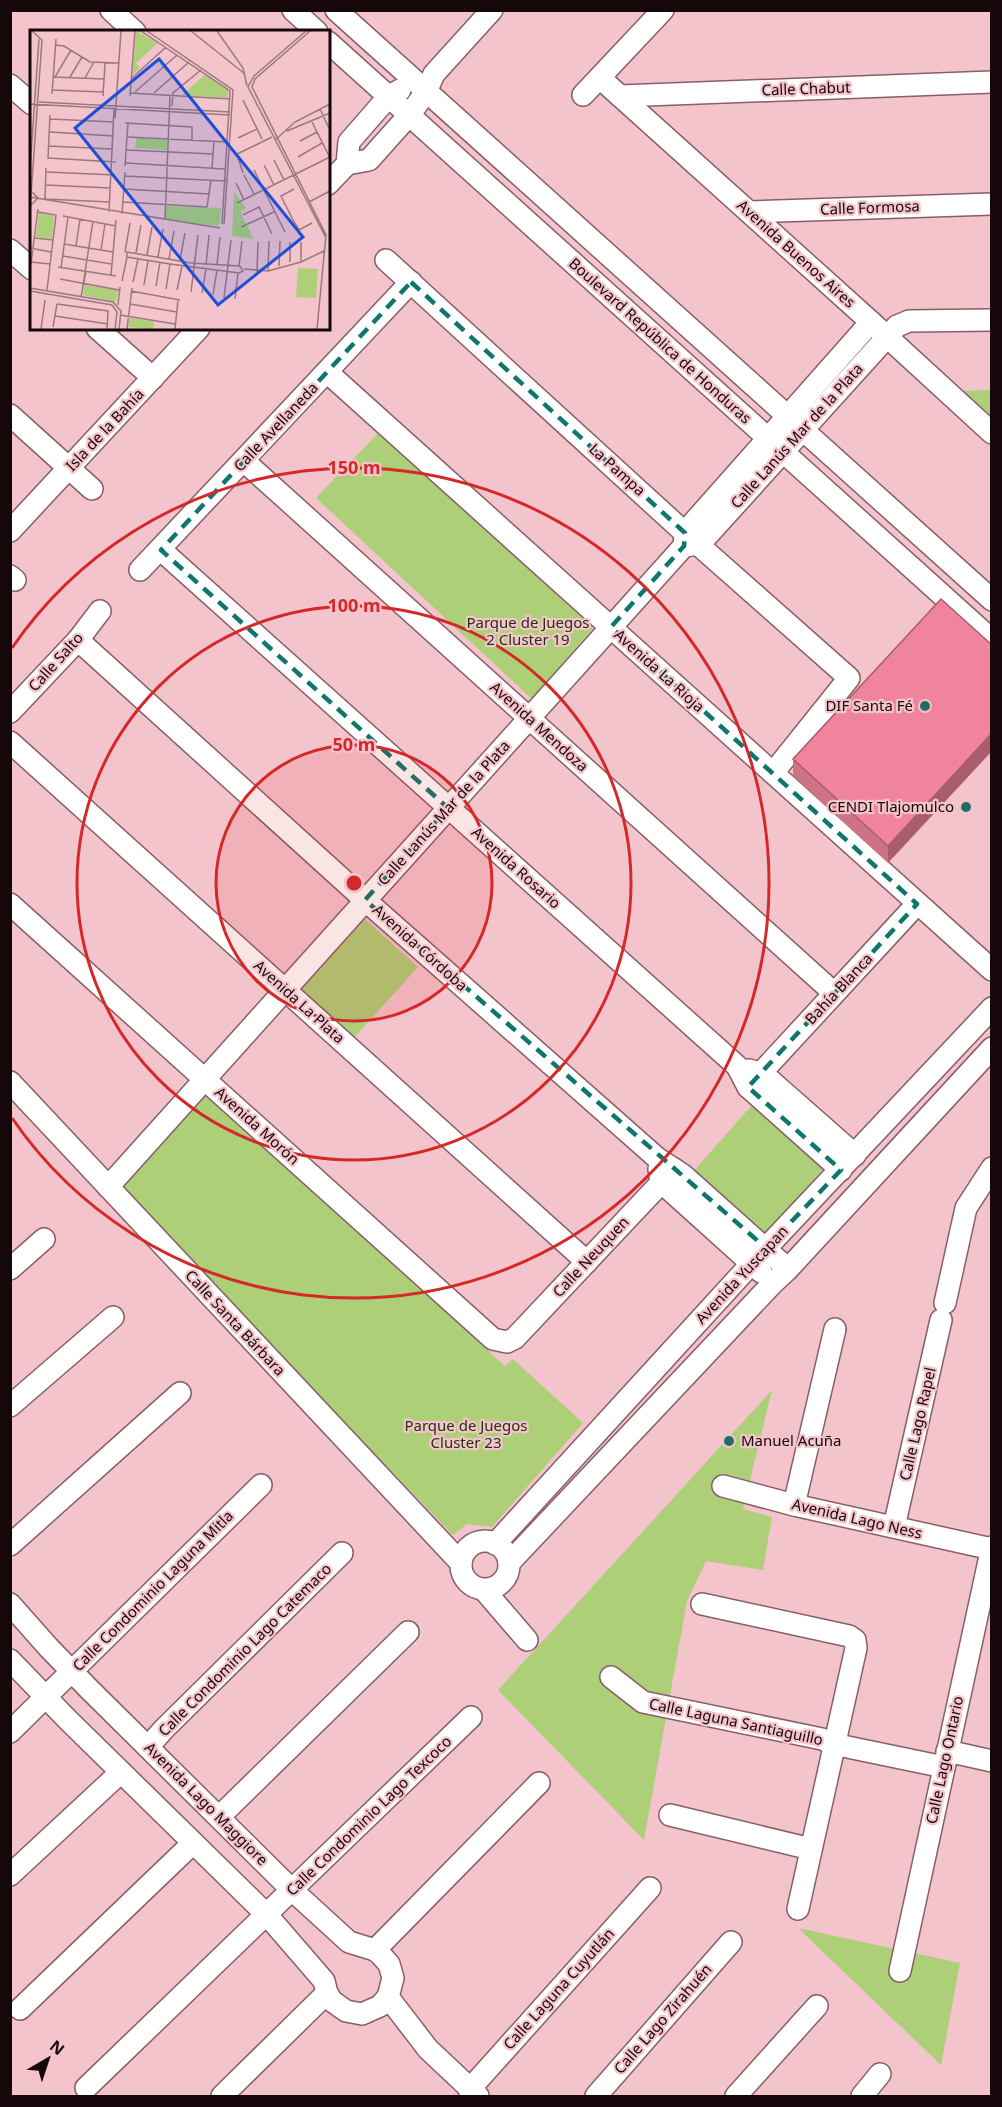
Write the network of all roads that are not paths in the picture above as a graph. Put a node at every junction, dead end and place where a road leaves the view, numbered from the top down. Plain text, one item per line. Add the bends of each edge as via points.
1 (111, 10) edge
2 (294, 10) edge
3 (336, 10) edge
4 (492, 10) edge
5 (663, 10) edge
6 (133, 30) edge
7 (315, 30) edge
8 (330, 44) edge
9 (600, 78) junction
10 (425, 82) junction
11 (992, 82) edge
12 (10, 85) edge
13 (583, 95) dead end
14 (388, 96) junction
15 (620, 96) junction
16 (30, 102) edge
17 (410, 114) junction
18 (347, 164) junction
19 (330, 182) edge
20 (992, 204) edge
21 (749, 212) junction
22 (10, 250) edge
23 (386, 260) dead end
24 (30, 267) edge
25 (411, 282) junction
26 (992, 320) edge
27 (879, 329) junction
28 (100, 330) edge
29 (197, 330) edge
30 (327, 372) junction
31 (153, 378) junction
32 (10, 415) edge
33 (795, 424) junction
34 (992, 433) edge
35 (776, 446) junction
36 (244, 461) junction
37 (69, 468) junction
38 (92, 489) dead end
39 (10, 531) edge
40 (689, 541) junction
41 (161, 550) junction
42 (140, 570) dead end
43 (992, 600) edge
44 (100, 611) dead end
45 (611, 627) junction
46 (78, 640) junction
47 (992, 640) edge
48 (10, 711) edge
49 (529, 718) junction
50 (10, 742) edge
51 (773, 773) junction
52 (448, 808) junction
53 (365, 900) junction
54 (10, 904) edge
55 (917, 904) junction
56 (992, 970) edge
57 (285, 989) junction
58 (834, 993) junction
59 (992, 1008) edge
60 (992, 1048) edge
61 (204, 1078) junction
62 (754, 1080) junction
63 (10, 1082) edge
64 (848, 1162) junction
65 (992, 1168) edge
66 (664, 1170) junction
67 (108, 1187) junction
68 (44, 1239) dead end
69 (759, 1256) junction
70 (587, 1262) junction
71 (10, 1269) edge
72 (788, 1269) junction
73 (772, 1284) junction
74 (113, 1317) dead end
75 (835, 1329) dead end
76 (507, 1342) joint
77 (180, 1393) dead end
78 (10, 1406) edge
79 (261, 1485) dead end
80 (723, 1486) dead end
81 (794, 1505) junction
82 (894, 1527) junction
83 (495, 1544) junction
84 (10, 1545) edge
85 (991, 1548) edge
86 (342, 1553) dead end
87 (461, 1563) junction
88 (509, 1563) junction
89 (484, 1590) junction
90 (10, 1604) edge
91 (702, 1604) dead end
92 (408, 1632) dead end
93 (527, 1640) dead end
94 (10, 1660) edge
95 (72, 1671) junction
96 (611, 1677) dead end
97 (46, 1697) junction
98 (471, 1717) dead end
99 (10, 1732) edge
100 (833, 1744) junction
101 (148, 1747) junction
102 (945, 1759) junction
103 (992, 1761) edge
104 (121, 1772) junction
105 (539, 1783) dead end
106 (670, 1815) dead end
107 (219, 1817) junction
108 (193, 1843) junction
109 (811, 1849) junction
110 (10, 1875) edge
111 (650, 1888) dead end
112 (292, 1890) junction
113 (798, 1910) dead end
114 (267, 1915) junction
115 (730, 1942) dead end
116 (375, 1950) junction
117 (900, 1971) dead end
118 (327, 1993) junction
119 (388, 1997) junction
120 (817, 2007) dead end
121 (20, 2009) dead end
122 (880, 2074) dead end
123 (86, 2088) dead end
124 (473, 2093) edge
125 (222, 2097) edge
126 (596, 2097) edge
127 (736, 2097) edge
128 (862, 2097) edge

1 - 6 street
2 - 7 street
3 - 10 street, Boulevard República de Honduras
4 - 10 street
5 - 9 street
8 - 14 street, Boulevard República de Honduras
9 - 13 street
9 - 15 street, Avenida Buenos Aires
10 - 14 street
10 - 17 street
10 - 33 street, Boulevard República de Honduras
11 - 15 street, Calle Chabut
12 - 16 street
14 - 17 street, Boulevard República de Honduras
14 - 18 street via 350,142
15 - 21 street, Avenida Buenos Aires
17 - 18 street via 369,160
17 - 35 street, Boulevard República de Honduras
18 - 19 street
20 - 21 street, Calle Formosa
21 - 27 street, Avenida Buenos Aires
22 - 24 street
23 - 25 street, La Pampa
25 - 30 street, Calle Avellaneda
25 - 40 street, La Pampa
26 - 27 street, Calle Lanús Mar de la Plata via 909,321
27 - 33 street, Calle Lanús Mar de la Plata
27 - 34 street, Avenida Buenos Aires
28 - 31 street
29 - 31 street, Isla de la Bahía
30 - 36 street, Calle Avellaneda
30 - 45 street, Avenida La Rioja
31 - 37 street, Isla de la Bahía
32 - 37 street
33 - 35 street, Calle Lanús Mar de la Plata
33 - 43 street, Boulevard República de Honduras
35 - 40 street, Calle Lanús Mar de la Plata
35 - 47 street, Boulevard República de Honduras
36 - 41 street, Calle Avellaneda
36 - 49 street, Avenida Mendoza
37 - 38 street
37 - 39 street, Isla de la Bahía
40 - 45 street, Calle Lanús Mar de la Plata
40 - 51 street, La Pampa via 849,678
41 - 42 street, Calle Avellaneda
41 - 52 street, Avenida Rosario
44 - 46 street, Calle Salto
45 - 49 street, Calle Lanús Mar de la Plata
45 - 51 street, Avenida La Rioja
46 - 48 street, Calle Salto
46 - 53 street, Avenida Córdoba
49 - 52 street, Calle Lanús Mar de la Plata
49 - 58 street, Avenida Mendoza
50 - 57 street, Avenida La Plata
51 - 55 street, Avenida La Rioja
52 - 53 street, Calle Lanús Mar de la Plata
52 - 62 street, Avenida Rosario
53 - 57 street, Calle Lanús Mar de la Plata
53 - 66 street, Avenida Córdoba
54 - 61 street, Avenida Morón
55 - 56 street, Avenida La Rioja
55 - 58 street, Bahía Blanca
57 - 61 street, Calle Lanús Mar de la Plata
57 - 70 street, Avenida La Plata
58 - 62 street, Bahía Blanca
59 - 64 street, Avenida Yuscapan
60 - 72 street, Avenida Yuscapan
61 - 67 street, Calle Lanús Mar de la Plata
61 - 76 street, Avenida Morón via 493,1339
62 - 64 street, Avenida Rosario
63 - 67 street, Calle Santa Bárbara
64 - 69 street, Avenida Yuscapan
65 - 82 street, Calle Lago Rapel via 966,1208
66 - 69 street, Avenida Córdoba
66 - 70 street, Calle Neuquen
67 - 87 street, Calle Santa Bárbara
68 - 71 street
69 - 72 street, Avenida Córdoba
69 - 73 street, Avenida Córdoba
69 - 83 street, Avenida Yuscapan
70 - 76 street, Calle Neuquen
72 - 73 street, Avenida Yuscapan
73 - 88 street, Avenida Yuscapan
74 - 78 street
75 - 81 street
77 - 84 street
79 - 95 street, Calle Condominio Laguna Mitla
80 - 81 street, Avenida Lago Ness
81 - 82 street, Avenida Lago Ness
82 - 85 street, Avenida Lago Ness
83 - 87 street via 473,1544
83 - 88 street via 507,1555
85 - 102 street, Calle Lago Ontario
86 - 101 street, Calle Condominio Lago Catemaco
87 - 89 street via 464,1578
88 - 89 street via 506,1579
89 - 93 street
90 - 95 street, Avenida Lago Maggiore
91 - 100 street, Calle Laguna Santiaguillo via 855,1640
92 - 107 street
94 - 97 street
95 - 97 street, Calle Condominio Laguna Mitla
95 - 101 street, Avenida Lago Maggiore
96 - 100 street, Calle Laguna Santiaguillo via 644,1702
97 - 99 street, Calle Condominio Laguna Mitla
97 - 104 street
98 - 112 street, Calle Condominio Lago Texcoco
100 - 102 street, Calle Laguna Santiaguillo
100 - 109 street, Calle Laguna Santiaguillo
101 - 107 street, Avenida Lago Maggiore
102 - 103 street, Calle Laguna Santiaguillo
102 - 117 street, Calle Lago Ontario
104 - 108 street
104 - 110 street
105 - 116 street
106 - 109 street
107 - 112 street, Avenida Lago Maggiore
108 - 114 street
108 - 121 street
109 - 113 street, Calle Laguna Santiaguillo
111 - 124 street, Calle Laguna Cuyutlán
112 - 114 street, Calle Condominio Lago Texcoco
112 - 116 street, Avenida Lago Maggiore via 349,1942
114 - 118 street via 324,1981
114 - 123 street, Calle Condominio Lago Texcoco
115 - 126 street, Calle Lago Zirahuén
116 - 119 street via 389,1964 393,1978
118 - 119 street via 346,2011 362,2014 380,2006
118 - 125 street
119 - 124 street via 428,2049
120 - 127 street
122 - 128 street

